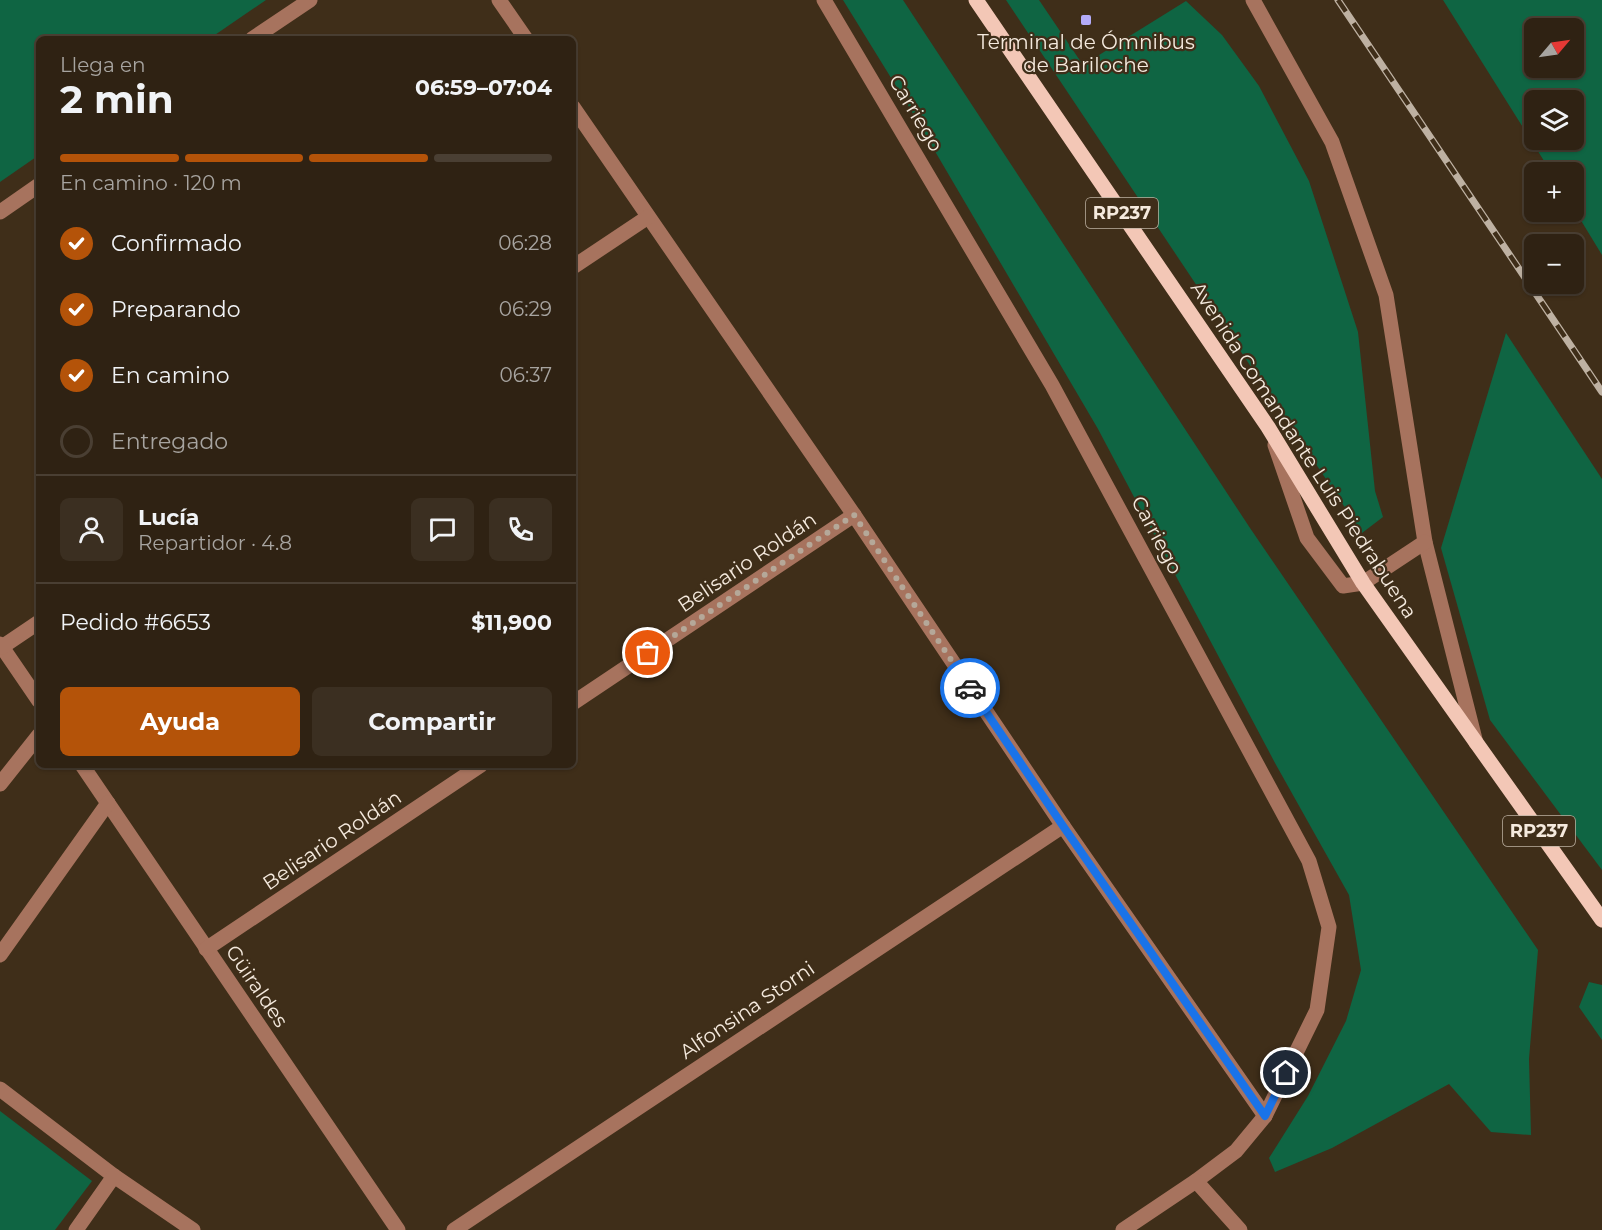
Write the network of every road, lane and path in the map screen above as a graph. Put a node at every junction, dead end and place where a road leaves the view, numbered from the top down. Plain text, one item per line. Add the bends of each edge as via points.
1 (310, 0) edge
2 (499, 0) edge
3 (825, 0) edge
4 (976, 0) edge
5 (1253, 0) edge
6 (256, 36) edge
7 (524, 36) edge
8 (576, 111) edge
9 (36, 187) edge
10 (0, 212) edge
11 (648, 217) junction
12 (576, 265) edge
13 (1268, 427) junction
14 (854, 515) junction
15 (1425, 542) junction
16 (1364, 583) junction
17 (36, 624) edge
18 (1, 646) edge
19 (36, 697) edge
20 (576, 702) edge
21 (36, 739) edge
22 (1476, 742) junction
23 (84, 768) edge
24 (477, 768) edge
25 (0, 784) edge
26 (108, 803) junction
27 (1063, 826) junction
28 (1602, 920) edge
29 (206, 949) junction
30 (0, 955) edge
31 (0, 1089) edge
32 (1265, 1116) junction
33 (114, 1176) junction
34 (1196, 1181) junction
35 (76, 1230) edge
36 (193, 1230) edge
37 (398, 1230) edge
38 (454, 1230) edge
39 (1123, 1230) edge
40 (1240, 1230) edge

1 - 6 street
2 - 7 street
3 - 32 street, Carriego via 1052,385 1309,861 1329,927 1317,1010
4 - 13 main road, Avenida Comandante Luis Piedrabuena / RP237
5 - 15 street via 1332,142 1386,295
8 - 11 street
9 - 10 street
11 - 12 street
11 - 14 street
13 - 16 main road, Avenida Comandante Luis Piedrabuena / RP237
13 - 16 street via 1308,538 1344,586
14 - 20 street, Belisario Roldán
14 - 27 street
15 - 16 street
15 - 22 street
16 - 22 main road, Avenida Comandante Luis Piedrabuena / RP237
17 - 18 street
18 - 19 street
21 - 25 street
22 - 28 main road, Avenida Comandante Luis Piedrabuena / RP237
23 - 26 street, Güiraldes
24 - 29 street, Belisario Roldán
26 - 29 street, Güiraldes
26 - 30 street
27 - 32 street
27 - 38 street, Alfonsina Storni
29 - 37 street, Güiraldes
31 - 33 street
32 - 34 street, Carriego via 1236,1151
33 - 35 street
33 - 36 street
34 - 39 street, Carriego
34 - 40 street

